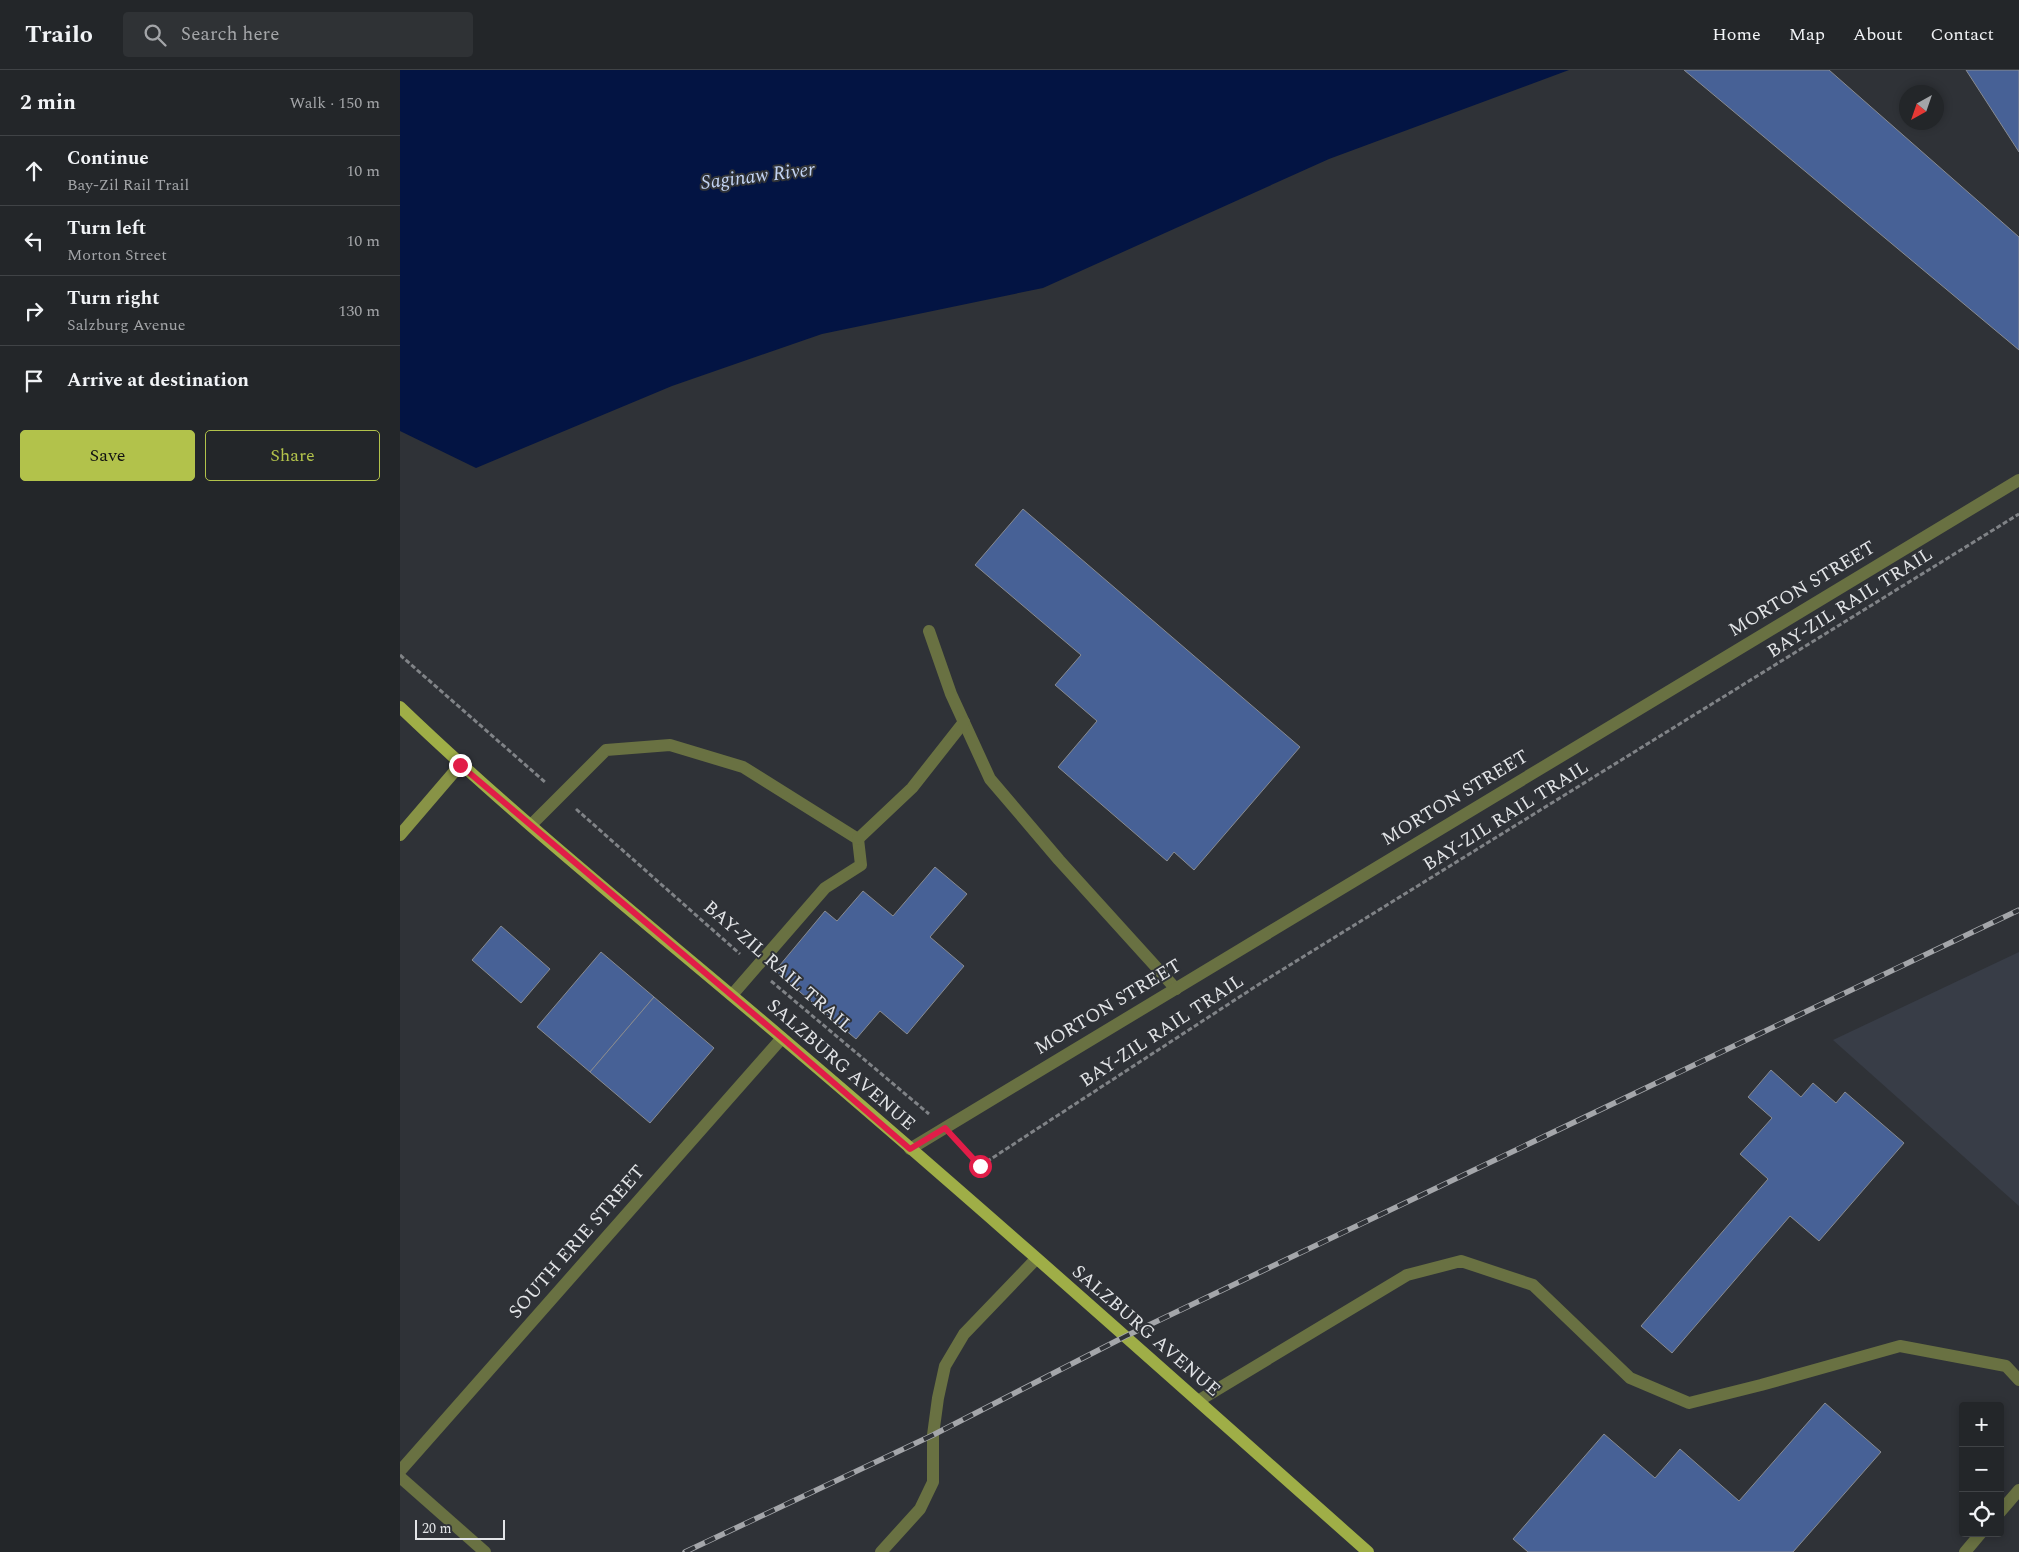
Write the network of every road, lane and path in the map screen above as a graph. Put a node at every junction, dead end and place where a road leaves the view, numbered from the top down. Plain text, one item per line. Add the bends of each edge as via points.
1 (2019, 480) edge
2 (2019, 514) edge
3 (929, 631) dead end
4 (400, 655) edge
5 (400, 707) edge
6 (964, 722) junction
7 (460, 765) junction
8 (559, 795) junction
9 (531, 825) junction
10 (400, 835) edge
11 (858, 839) junction
12 (756, 968) junction
13 (1176, 989) junction
14 (732, 996) junction
15 (782, 1038) junction
16 (945, 1128) junction
17 (910, 1149) junction
18 (1036, 1259) junction
19 (2019, 1380) edge
20 (1198, 1401) junction
21 (400, 1471) edge
22 (400, 1477) edge
23 (2019, 1490) edge
24 (2004, 1507) edge
25 (1978, 1537) edge
26 (485, 1552) edge
27 (881, 1552) edge
28 (1368, 1552) edge
29 (1965, 1552) edge

1 - 13 street, MORTON STREET
2 - 16 path, BAY-ZIL RAIL TRAIL via 1264,981 980,1166
3 - 6 street
4 - 8 path, BAY-ZIL RAIL TRAIL
5 - 7 main road, SALZBURG AVENUE
6 - 11 street via 912,788
6 - 13 street via 990,779
7 - 9 main road, SALZBURG AVENUE
7 - 10 street
8 - 9 street
8 - 11 street via 606,750 670,746 742,768
8 - 12 path, BAY-ZIL RAIL TRAIL
9 - 14 main road, SALZBURG AVENUE
11 - 12 street via 861,864 825,888
12 - 14 street
12 - 16 path, BAY-ZIL RAIL TRAIL
13 - 16 street, MORTON STREET
14 - 15 main road, SALZBURG AVENUE
15 - 17 main road, SALZBURG AVENUE
15 - 21 street, SOUTH ERIE STREET
16 - 17 street, MORTON STREET
17 - 18 main road, SALZBURG AVENUE
18 - 20 main road, SALZBURG AVENUE
18 - 27 street via 964,1334 945,1366 933,1435 933,1482 920,1509
19 - 20 street via 2006,1366 1900,1346 1690,1403 1630,1378 1532,1285 1461,1261 1407,1275
20 - 28 main road, SALZBURG AVENUE
22 - 26 street
23 - 24 street
25 - 29 street

